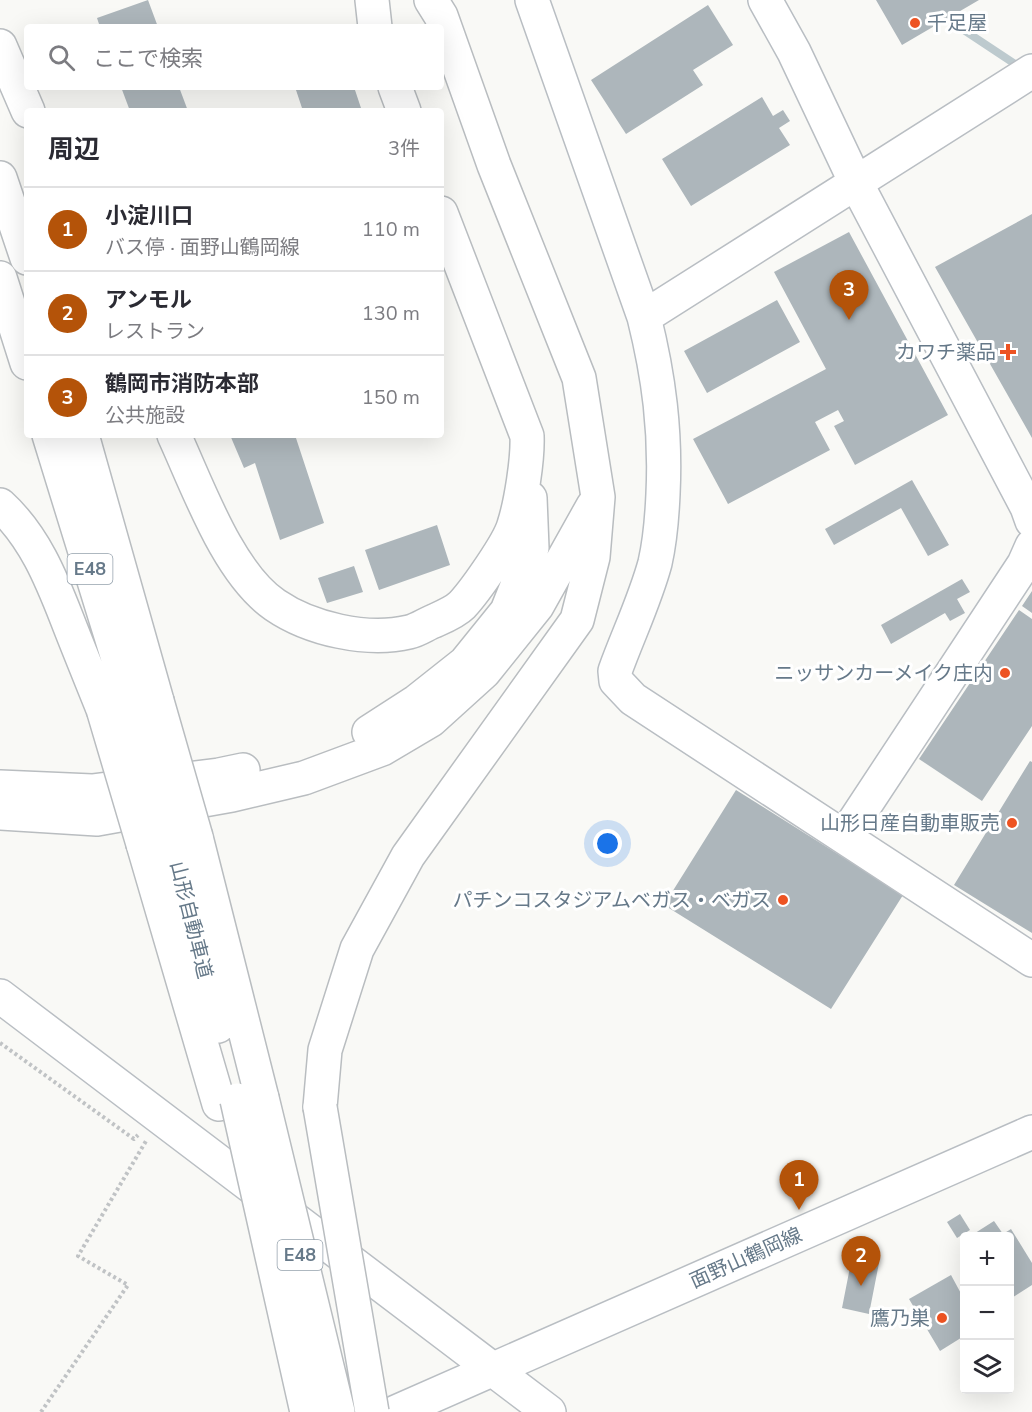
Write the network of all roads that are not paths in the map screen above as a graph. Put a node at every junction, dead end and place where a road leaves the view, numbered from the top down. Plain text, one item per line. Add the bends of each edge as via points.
1 (372, 0) edge
2 (431, 0) edge
3 (532, 0) edge
4 (765, 0) edge
5 (375, 24) edge
6 (444, 24) edge
7 (444, 24) edge
8 (0, 46) edge
9 (1032, 71) edge
10 (396, 90) edge
11 (27, 108) edge
12 (403, 108) edge
13 (0, 178) edge
14 (855, 181) junction
15 (444, 221) edge
16 (24, 249) edge
17 (0, 278) edge
18 (644, 317) junction
19 (24, 354) edge
20 (50, 438) edge
21 (83, 438) edge
22 (175, 438) edge
23 (528, 451) junction
24 (598, 497) junction
25 (0, 505) edge
26 (1032, 521) edge
27 (1032, 546) edge
28 (131, 704) junction
29 (0, 787) edge
30 (0, 813) edge
31 (844, 837) junction
32 (170, 840) junction
33 (1032, 960) edge
34 (0, 996) edge
35 (239, 1101) junction
36 (1032, 1132) edge
37 (493, 1368) junction
38 (295, 1412) edge
39 (307, 1412) edge
40 (338, 1412) edge
41 (372, 1412) edge
42 (396, 1412) edge
43 (549, 1412) edge

1 - 5 main road
2 - 6 main road
3 - 18 main road
4 - 14 main road
7 - 24 main road via 494,165 579,378
8 - 11 main road
9 - 14 main road
10 - 12 main road
13 - 16 main road
14 - 18 main road
14 - 26 main road
15 - 23 main road via 522,420
17 - 19 main road
18 - 31 main road via 665,442 661,524 655,561 615,671 616,681 633,699
20 - 28 main road, 山形自動車道 / E48
21 - 28 main road, 山形自動車道 / E48
22 - 23 main road via 228,552 250,583 274,605 308,624 361,634 410,632 460,606 514,527
23 - 29 main road via 532,548 507,611 465,663 370,732 296,758 219,775 92,791
24 - 30 main road via 537,606 484,672 431,720 382,749 304,777 232,795 98,819
24 - 41 main road, bridge via 593,557 577,620 408,856 357,949 325,1050 320,1107
25 - 28 main road via 34,547
27 - 31 main road via 1024,564
28 - 32 main road, bridge
28 - 32 main road, 山形自動車道 / E48, bridge
31 - 33 main road
32 - 35 main road
32 - 35 main road, 山形自動車道 / E48
34 - 37 main road
35 - 38 main road
35 - 39 main road, 山形自動車道 / E48, bridge
35 - 40 main road, 山形自動車道 / E48, bridge
36 - 37 main road, 面野山鶴岡線
37 - 42 main road, 面野山鶴岡線
37 - 43 main road

